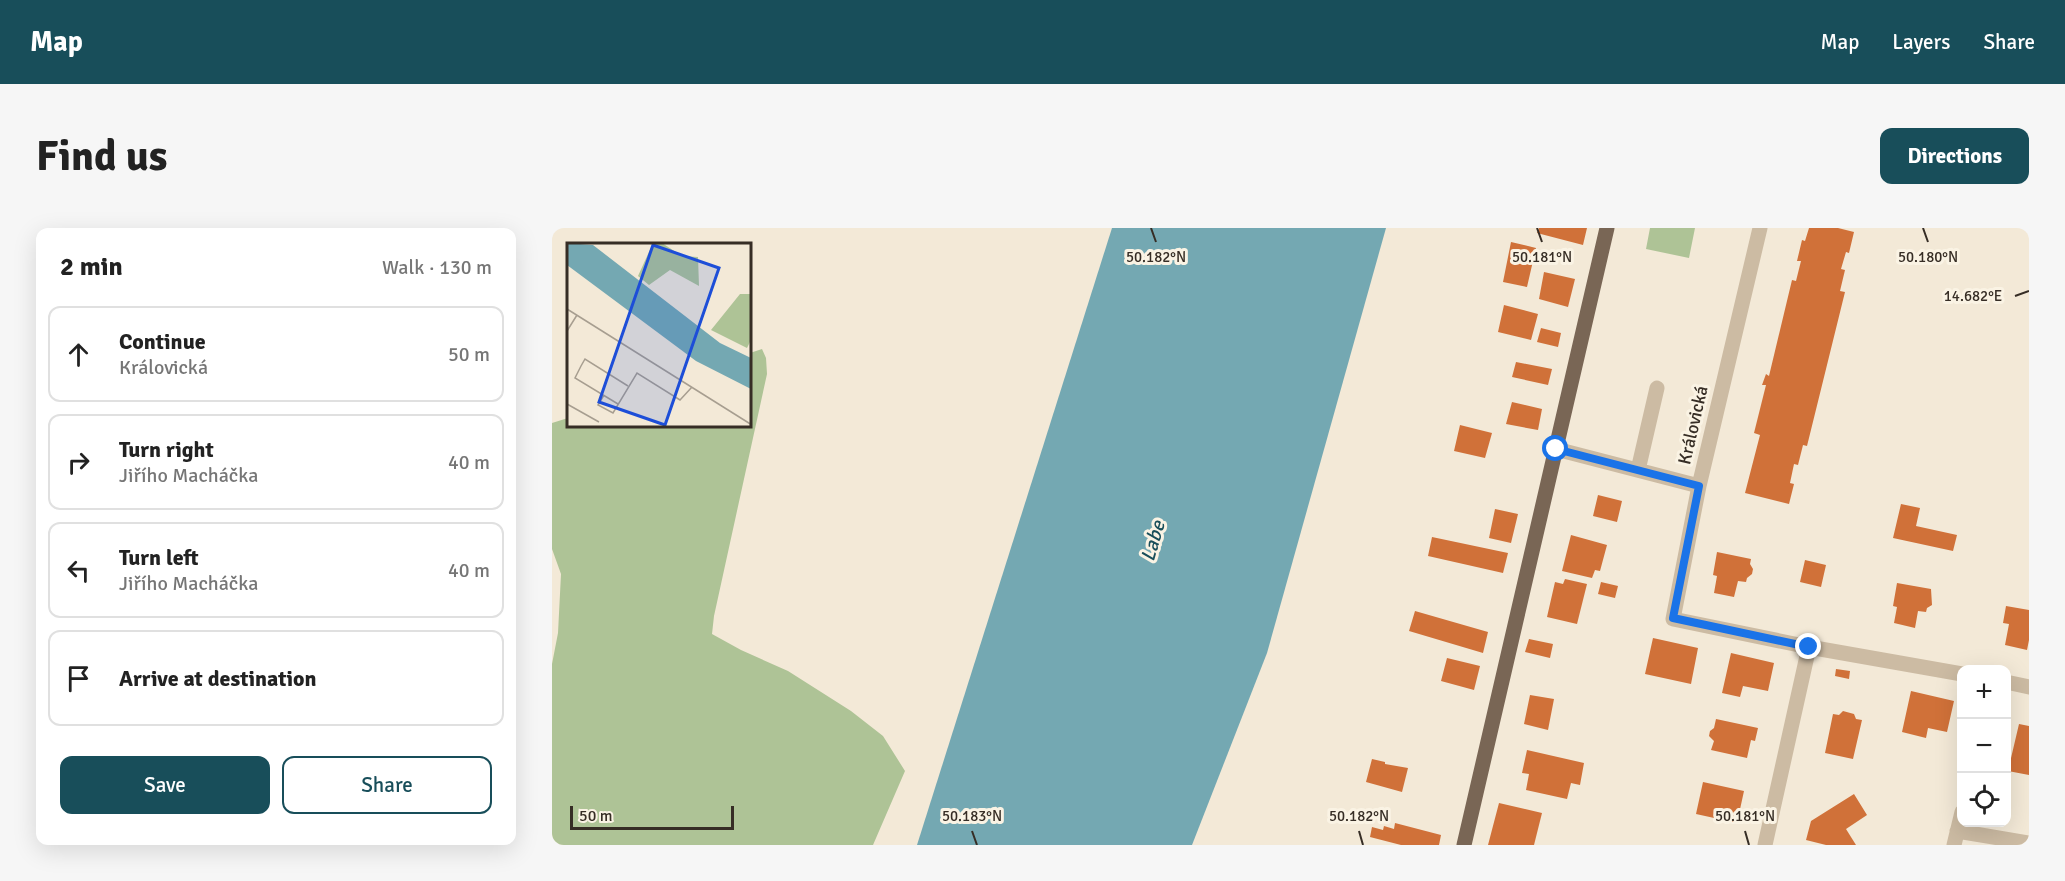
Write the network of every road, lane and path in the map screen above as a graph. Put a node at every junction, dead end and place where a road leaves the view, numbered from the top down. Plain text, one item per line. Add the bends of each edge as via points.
1 (1606, 228) edge
2 (1760, 228) edge
3 (1657, 388) dead end
4 (1556, 449) junction
5 (1638, 470) junction
6 (1699, 486) junction
7 (1809, 647) junction
8 (1957, 673) edge
9 (2011, 683) edge
10 (2029, 687) edge
11 (1956, 838) edge
12 (2029, 843) edge
13 (1464, 845) edge
14 (1765, 845) edge

1 - 4 main road
2 - 6 street, Královická
3 - 5 street
4 - 5 street, Královická
4 - 13 main road
5 - 6 street, Královická
6 - 7 street via 1673,618
7 - 8 street
7 - 14 street
9 - 10 street
11 - 12 street

